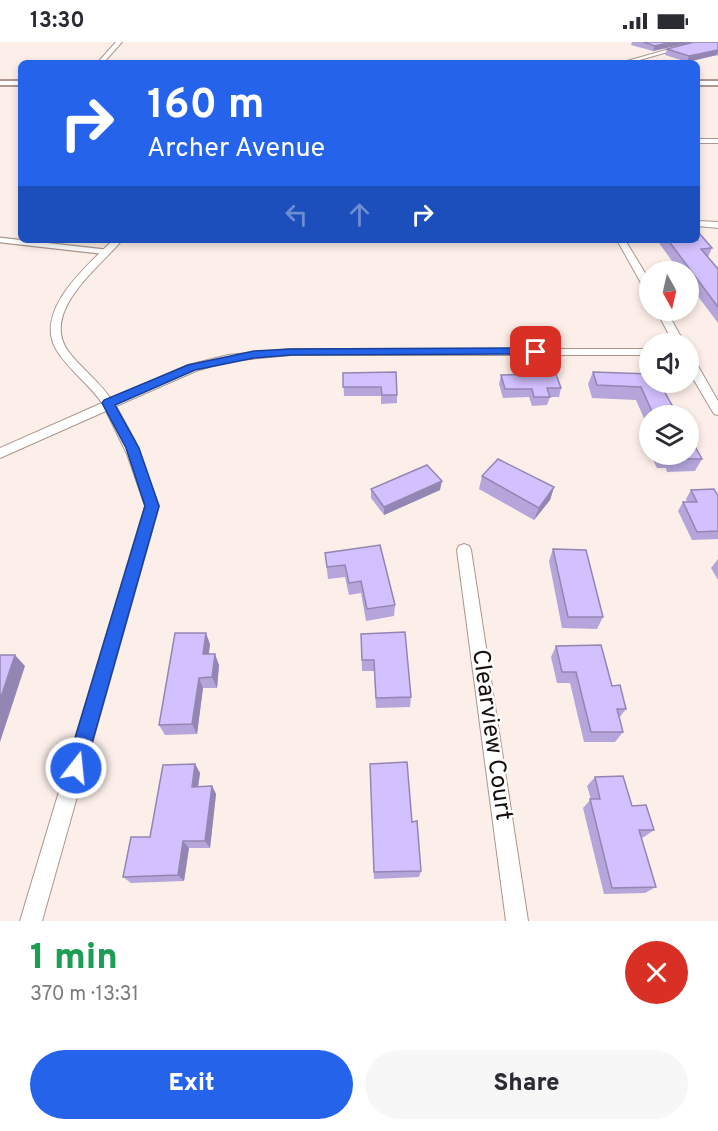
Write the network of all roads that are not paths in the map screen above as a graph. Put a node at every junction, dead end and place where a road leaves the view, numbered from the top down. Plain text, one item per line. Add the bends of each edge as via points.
1 (119, 42) edge
2 (700, 42) edge
3 (103, 60) edge
4 (634, 60) edge
5 (0, 83) edge
6 (18, 83) edge
7 (700, 83) edge
8 (718, 83) edge
9 (700, 141) edge
10 (718, 141) edge
11 (700, 224) edge
12 (718, 225) edge
13 (0, 240) edge
14 (18, 242) edge
15 (27, 243) edge
16 (115, 243) edge
17 (623, 243) edge
18 (107, 252) junction
19 (639, 271) edge
20 (639, 352) edge
21 (699, 378) edge
22 (108, 403) junction
23 (717, 408) edge
24 (0, 453) edge
25 (464, 550) dead end
26 (32, 921) edge
27 (517, 921) edge

1 - 3 street
2 - 4 street
5 - 6 street
7 - 8 street
9 - 10 street
11 - 12 street
13 - 14 lane
15 - 18 lane
16 - 18 street
17 - 19 street
18 - 22 street via 66,296 58,311 56,330 60,348
20 - 22 street via 254,354 192,368
21 - 23 street
22 - 24 street
22 - 26 street via 132,448 152,506
25 - 27 street, Clearview Court

